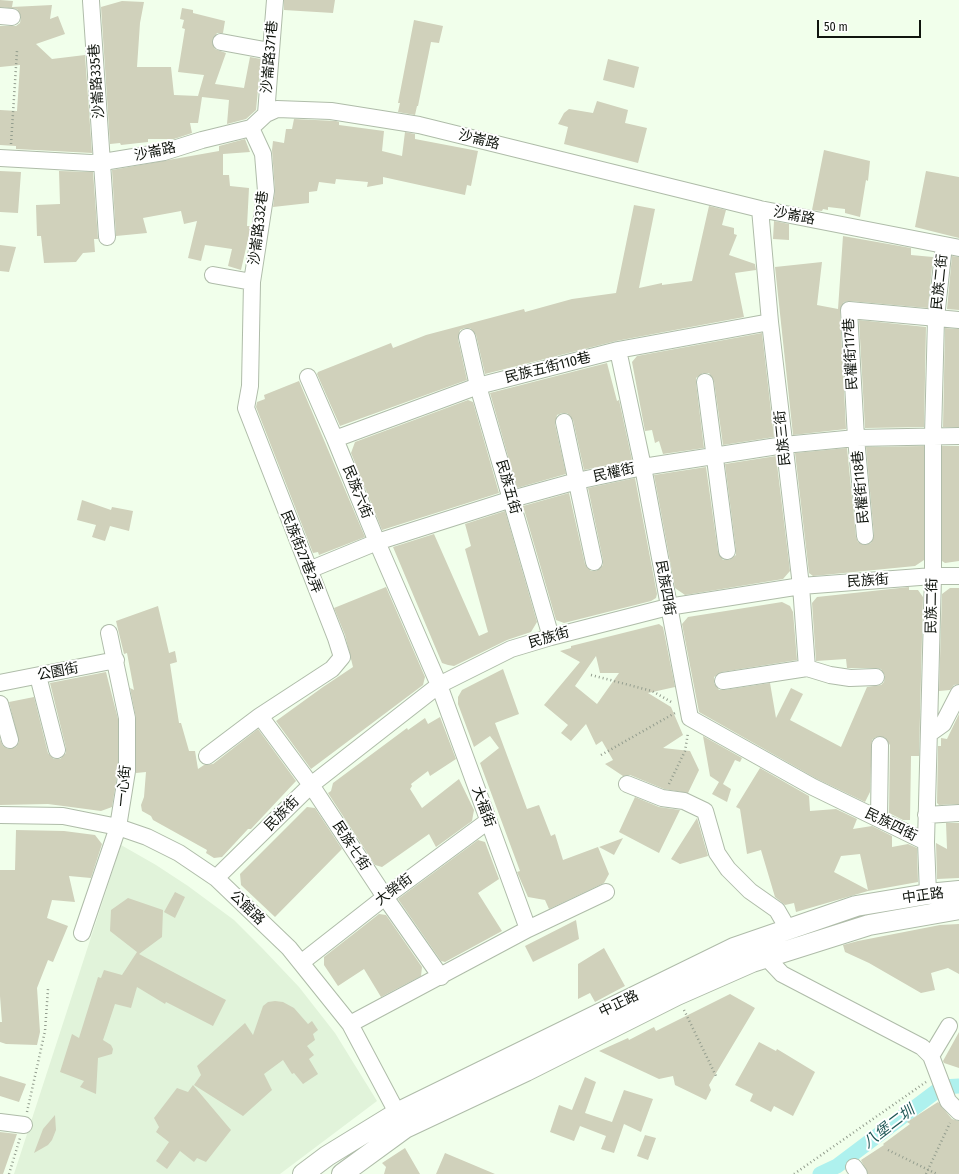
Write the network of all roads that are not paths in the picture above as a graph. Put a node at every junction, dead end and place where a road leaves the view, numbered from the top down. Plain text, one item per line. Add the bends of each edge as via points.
1 (275, 0) edge
2 (91, 1) dead end
3 (221, 42) dead end
4 (270, 51) junction
5 (266, 114) junction
6 (251, 128) junction
7 (5, 159) edge
8 (102, 162) junction
9 (760, 209) junction
10 (107, 237) dead end
11 (951, 246) edge
12 (213, 275) dead end
13 (252, 282) junction
14 (936, 318) junction
15 (959, 320) edge
16 (770, 322) junction
17 (467, 337) dead end
18 (618, 350) junction
19 (308, 377) dead end
20 (705, 382) dead end
21 (478, 386) junction
22 (564, 422) dead end
23 (933, 435) junction
24 (959, 436) edge
25 (856, 438) junction
26 (335, 439) junction
27 (784, 445) junction
28 (713, 455) junction
29 (643, 467) junction
30 (577, 481) junction
31 (512, 499) junction
32 (865, 536) dead end
33 (377, 542) junction
34 (727, 551) dead end
35 (594, 562) dead end
36 (309, 570) junction
37 (933, 576) junction
38 (959, 576) edge
39 (801, 586) junction
40 (668, 607) junction
41 (109, 634) dead end
42 (551, 637) junction
43 (116, 660) junction
44 (807, 668) junction
45 (38, 676) junction
46 (876, 677) dead end
47 (723, 681) dead end
48 (0, 683) edge
49 (439, 685) junction
50 (959, 693) edge
51 (0, 704) edge
52 (260, 716) junction
53 (928, 734) junction
54 (10, 740) dead end
55 (880, 745) dead end
56 (57, 750) dead end
57 (207, 756) dead end
58 (627, 784) dead end
59 (311, 785) junction
60 (959, 813) edge
61 (0, 815) edge
62 (926, 815) junction
63 (879, 819) junction
64 (488, 821) junction
65 (118, 827) junction
66 (926, 842) junction
67 (216, 878) junction
68 (959, 891) edge
69 (606, 892) dead end
70 (928, 894) junction
71 (385, 897) junction
72 (959, 909) edge
73 (528, 929) junction
74 (788, 929) junction
75 (82, 933) dead end
76 (766, 957) junction
77 (302, 962) junction
78 (441, 977) junction
79 (350, 1024) junction
80 (949, 1026) dead end
81 (931, 1056) junction
82 (955, 1108) edge
83 (401, 1121) junction
84 (0, 1122) edge
85 (24, 1125) road end
86 (303, 1174) edge
87 (342, 1174) edge

1 - 4 street, 沙崙路371巷
2 - 8 street, 沙崙路335巷
3 - 4 street
4 - 5 street, 沙崙路371巷
5 - 6 street, 沙崙路
5 - 9 street, 沙崙路 via 277,109 331,111 419,126
6 - 8 street, 沙崙路 via 164,152
6 - 13 street, 沙崙路332巷 via 263,154 266,191
7 - 8 street, 沙崙路
8 - 10 street, 沙崙路335巷
9 - 11 street, 沙崙路
9 - 16 street, 民族三街
11 - 14 street, 民族二街
12 - 13 street
13 - 36 street, 民族街27巷2弄 via 250,386 246,408
14 - 15 street, 民族二街
14 - 23 street, 民族二街
14 - 25 street, 民權街117巷 via 849,310
16 - 18 street
16 - 27 street, 民族三街
17 - 21 street, 民族五街
18 - 21 street, 民族五街110巷
18 - 29 street, 民族四街
19 - 26 street, 民族六街
20 - 28 street
21 - 26 street
21 - 31 street, 民族五街
22 - 30 street
23 - 24 street, 民權街
23 - 25 street, 民權街
23 - 37 street, 民族二街
25 - 27 street, 民權街
25 - 32 street, 民權街118巷
26 - 33 street, 民族六街
27 - 28 street, 民權街
27 - 39 street, 民族三街
28 - 29 street, 民權街
28 - 34 street
29 - 30 street, 民權街
29 - 40 street, 民族四街
30 - 31 street, 民權街
30 - 35 street
31 - 33 street, 民權街
31 - 42 street, 民族五街
33 - 36 street, 民權街
33 - 49 street, 民族六街
36 - 52 street, 民族街27巷2弄 via 342,657 332,669
37 - 38 street, 民族街
37 - 39 street, 民族街
37 - 53 street, 民族二街
39 - 40 street, 民族街
39 - 44 street, 民族三街
40 - 42 street, 民族街
40 - 63 street, 民族四街 via 686,712 813,787
41 - 43 street, 一心街
42 - 49 street, 民族街 via 511,649
43 - 45 street, 公園街
43 - 65 street, 一心街 via 126,718 127,748 127,772
44 - 46 street via 850,678
44 - 47 street
45 - 48 street, 公園街
45 - 56 street
49 - 59 street, 民族街
49 - 64 street, 大福街
50 - 53 street via 943,724
51 - 54 street
52 - 57 street, 民族街27巷2弄
52 - 59 street, 民族七街
53 - 62 street, 民族二街
55 - 63 street
58 - 74 street via 662,798 684,801 705,810 717,853 728,869 750,891 777,910
59 - 67 street, 民族街
59 - 71 street, 民族七街
60 - 62 street
61 - 65 street, 公館路 via 63,816
62 - 66 street, 民族二街
63 - 66 street, 民族四街
64 - 71 street, 大榮街
64 - 73 street, 大福街
65 - 67 street, 公館路 via 147,836 179,853
65 - 75 street, 一心街
66 - 70 street, 民族二街
67 - 77 street, 公館路
68 - 70 main road, 中正路
69 - 73 street
70 - 74 main road, 中正路 via 856,906
71 - 77 street, 大榮街
71 - 78 street, 民族七街
72 - 76 main road, 中正路 via 869,925
73 - 78 street
74 - 83 main road, 中正路 via 734,948
76 - 81 street via 782,974 922,1046
76 - 83 main road, 中正路 via 676,995 526,1071
77 - 79 street, 公館路
78 - 79 street
79 - 83 street, 公館路
80 - 81 street
81 - 82 street
83 - 86 main road, 中正路 via 327,1156
83 - 87 main road, 中正路
84 - 85 street

